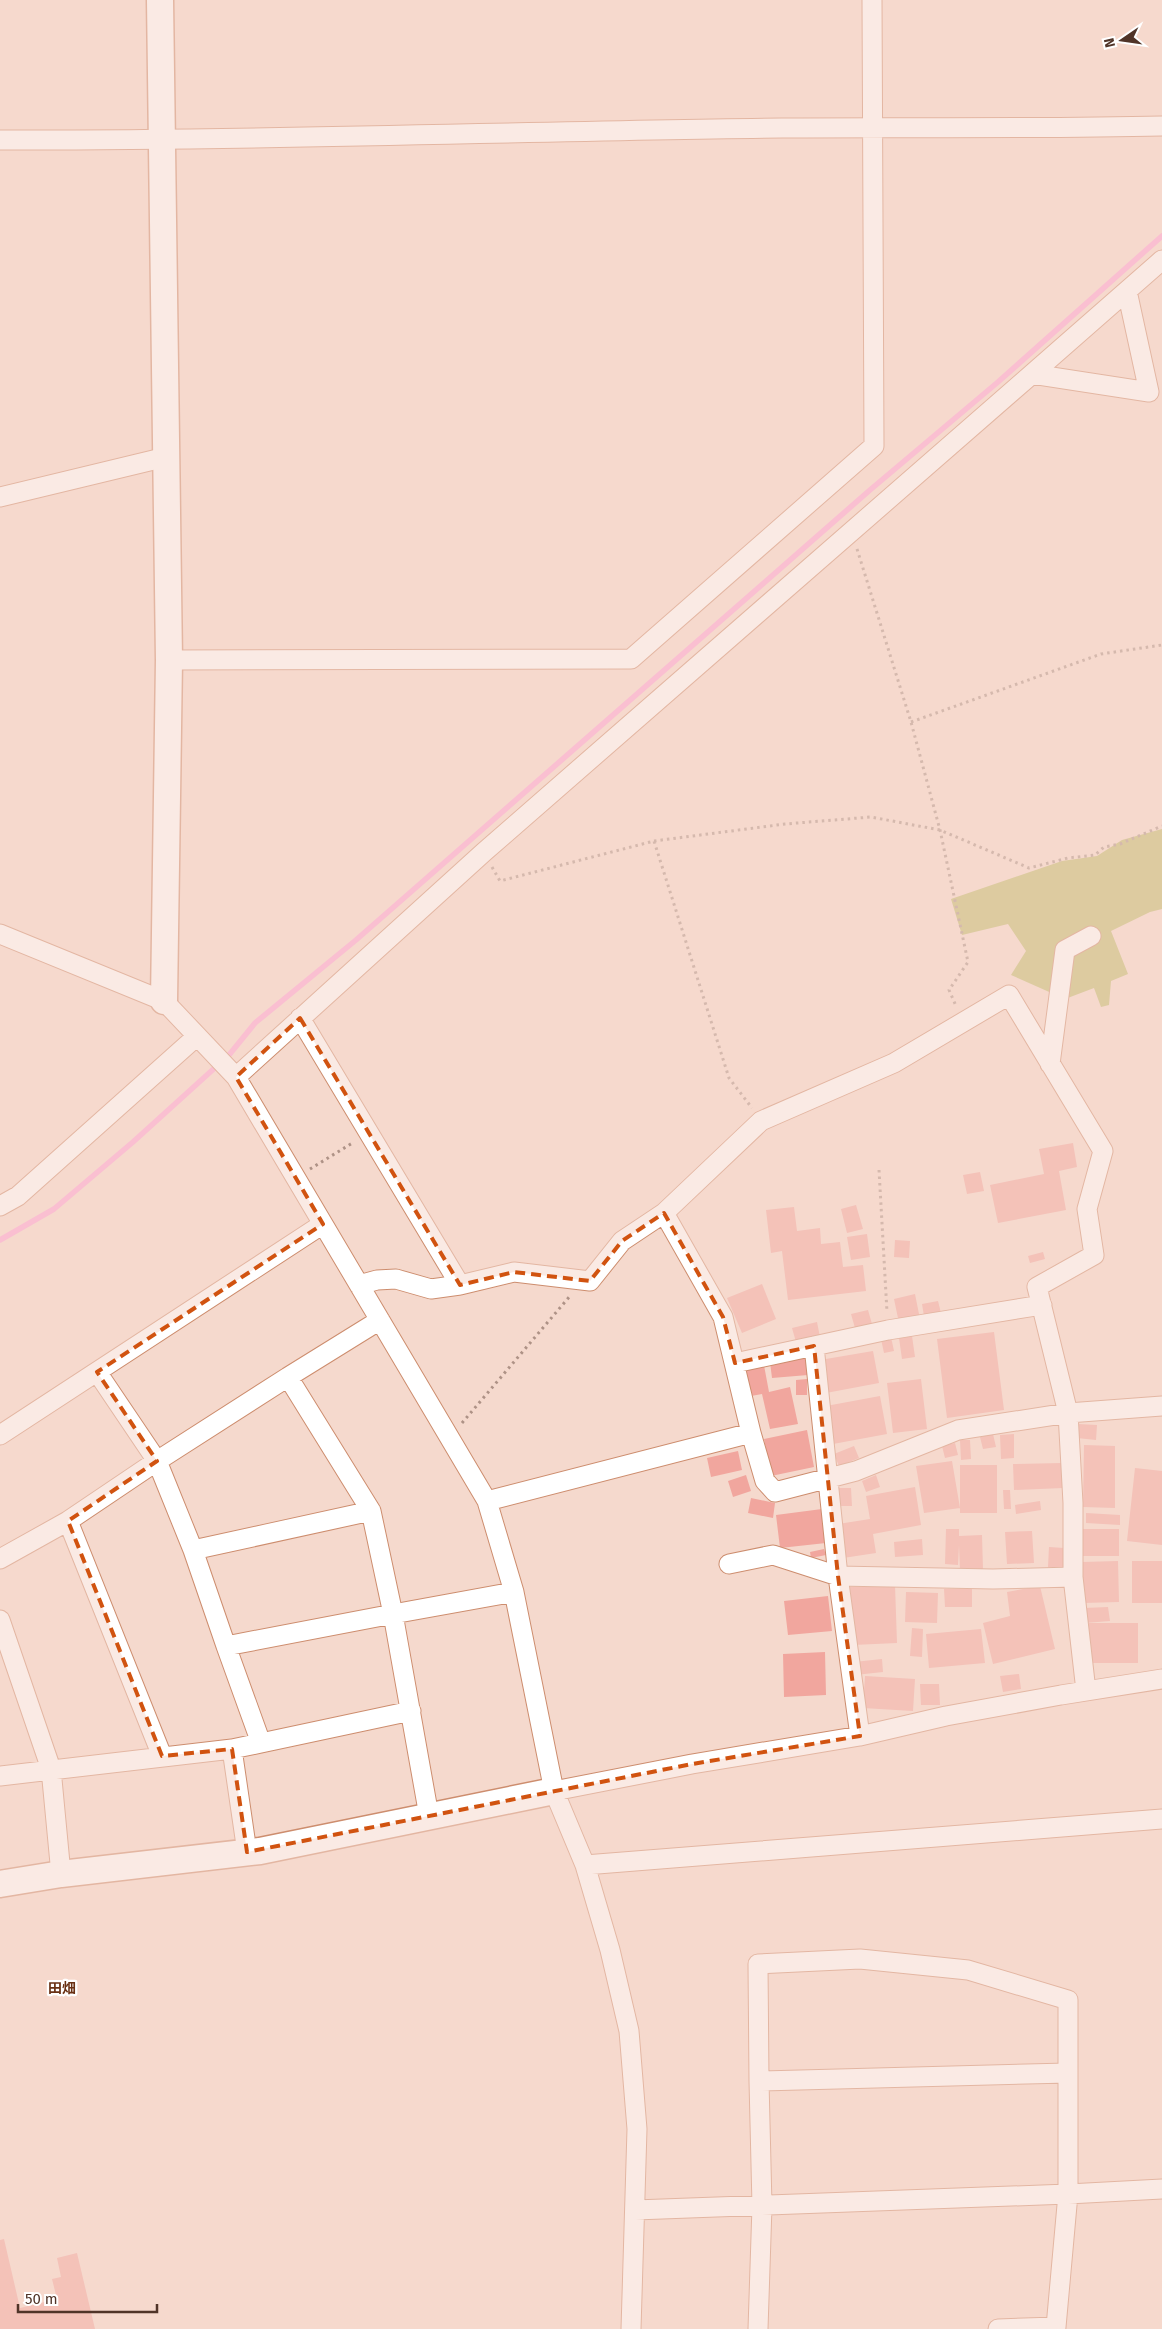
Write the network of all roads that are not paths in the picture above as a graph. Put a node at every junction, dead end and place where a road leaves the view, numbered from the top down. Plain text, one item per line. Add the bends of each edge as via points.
1 (160, 0) edge
2 (872, 0) edge
3 (1162, 126) edge
4 (873, 128) junction
5 (0, 140) edge
6 (162, 141) junction
7 (1162, 260) edge
8 (1127, 291) junction
9 (1032, 374) junction
10 (166, 457) junction
11 (0, 497) edge
12 (169, 660) junction
13 (0, 934) edge
14 (1091, 936) dead end
15 (164, 1001) junction
16 (300, 1018) junction
17 (196, 1037) junction
18 (1050, 1064) junction
19 (236, 1077) junction
20 (0, 1206) edge
21 (664, 1213) junction
22 (323, 1224) junction
23 (359, 1285) junction
24 (460, 1285) junction
25 (1042, 1305) junction
26 (380, 1320) junction
27 (814, 1346) junction
28 (735, 1364) junction
29 (97, 1372) junction
30 (288, 1377) junction
31 (1162, 1406) edge
32 (1068, 1413) junction
33 (751, 1433) junction
34 (0, 1435) edge
35 (157, 1461) junction
36 (828, 1479) junction
37 (488, 1501) junction
38 (371, 1511) junction
39 (68, 1522) junction
40 (193, 1550) junction
41 (0, 1559) edge
42 (729, 1564) dead end
43 (838, 1576) junction
44 (1073, 1577) junction
45 (514, 1592) junction
46 (393, 1614) junction
47 (0, 1620) edge
48 (226, 1646) junction
49 (1162, 1679) edge
50 (1086, 1691) junction
51 (410, 1711) junction
52 (860, 1736) junction
53 (261, 1743) junction
54 (232, 1749) junction
55 (162, 1756) junction
56 (51, 1769) junction
57 (0, 1776) edge
58 (554, 1791) junction
59 (429, 1816) junction
60 (1162, 1818) edge
61 (247, 1852) junction
62 (585, 1865) junction
63 (61, 1874) junction
64 (0, 1884) edge
65 (1068, 2074) junction
66 (759, 2082) junction
67 (1162, 2189) edge
68 (1068, 2194) junction
69 (762, 2206) junction
70 (635, 2210) junction
71 (1056, 2328) edge
72 (631, 2329) edge
73 (758, 2329) edge
74 (998, 2329) edge

1 - 6 street
2 - 4 street
3 - 4 street
4 - 6 street
4 - 12 street via 874,446 631,659
5 - 6 street
6 - 10 street
7 - 8 street
8 - 9 street
8 - 9 street via 1149,392
9 - 16 street via 484,852
10 - 11 street
10 - 12 street
12 - 15 street
13 - 15 street
14 - 18 street via 1065,950
15 - 17 street
16 - 19 street
16 - 24 street
17 - 19 street
17 - 20 street via 18,1196
18 - 21 street via 1009,994 894,1063 761,1120
18 - 25 street via 1103,1151 1087,1210 1094,1255 1037,1287
19 - 22 street
21 - 24 street via 622,1241 590,1281 514,1272
21 - 28 street via 723,1317
22 - 23 street
22 - 29 street
23 - 24 street via 396,1279 430,1289
23 - 26 street
25 - 27 street via 888,1330
25 - 32 street
26 - 30 street
26 - 37 street
27 - 28 street
27 - 36 street
28 - 33 street
29 - 34 street
29 - 35 street
30 - 35 street
30 - 38 street
31 - 32 street
32 - 36 street via 958,1430
32 - 44 street via 1074,1503
33 - 36 street via 765,1481 775,1492
33 - 37 street
35 - 39 street
35 - 40 street
36 - 43 street
37 - 45 street
38 - 40 street
38 - 46 street
39 - 41 street
39 - 55 street
40 - 48 street
42 - 43 street via 773,1555
43 - 44 street
43 - 52 street
44 - 50 street
45 - 46 street
45 - 58 street
46 - 48 street
46 - 51 street
47 - 56 street
48 - 53 street
49 - 50 street
50 - 52 street via 946,1716
51 - 53 street
51 - 59 street
52 - 58 street
53 - 54 street
54 - 55 street
54 - 61 street
55 - 56 street
56 - 57 street
56 - 63 street
58 - 59 street
58 - 62 street
59 - 61 street
60 - 62 street
61 - 63 street
62 - 70 street via 610,1950 628,2030 637,2129
63 - 64 street
65 - 66 street
65 - 66 street via 1068,2000 968,1970 860,1959 758,1964
65 - 68 street
66 - 69 street
67 - 68 street
68 - 69 street
68 - 71 street
69 - 70 street
69 - 73 street
70 - 72 street
71 - 74 street

